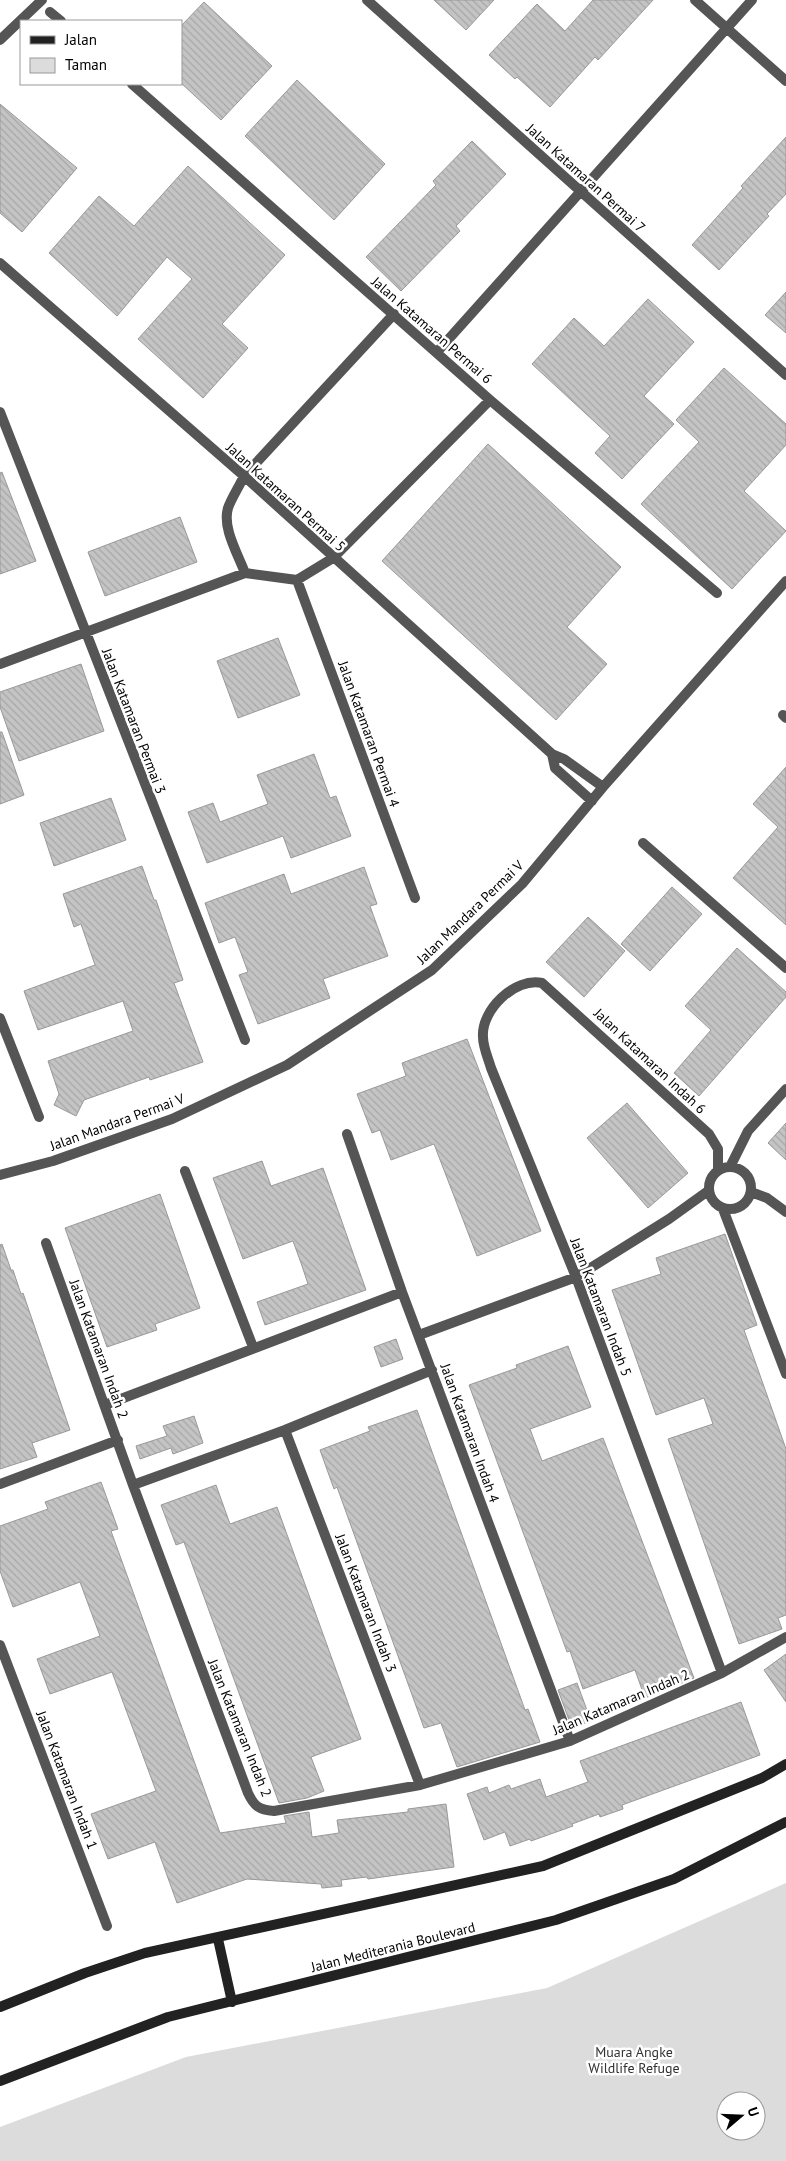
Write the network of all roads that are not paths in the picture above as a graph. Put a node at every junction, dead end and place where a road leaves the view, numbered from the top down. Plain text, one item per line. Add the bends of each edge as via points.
1 (42, 0) edge
2 (367, 0) edge
3 (695, 0) edge
4 (752, 0) edge
5 (50, 12) dead end
6 (21, 20) edge
7 (60, 20) edge
8 (20, 21) edge
9 (727, 29) junction
10 (0, 40) edge
11 (786, 81) edge
12 (133, 85) edge
13 (579, 191) junction
14 (0, 263) edge
15 (394, 314) junction
16 (437, 352) junction
17 (786, 375) edge
18 (490, 400) junction
19 (0, 412) edge
20 (244, 476) junction
21 (333, 558) junction
22 (245, 572) junction
23 (297, 580) junction
24 (786, 581) edge
25 (717, 593) dead end
26 (84, 631) junction
27 (0, 664) edge
28 (552, 754) junction
29 (602, 787) junction
30 (592, 800) junction
31 (643, 842) dead end
32 (415, 898) dead end
33 (786, 968) edge
34 (542, 983) joint
35 (0, 1018) edge
36 (245, 1040) dead end
37 (786, 1089) edge
38 (39, 1117) dead end
39 (347, 1134) dead end
40 (730, 1167) junction
41 (718, 1170) junction
42 (185, 1171) dead end
43 (0, 1175) edge
44 (708, 1191) junction
45 (750, 1192) junction
46 (723, 1209) junction
47 (786, 1212) edge
48 (46, 1243) dead end
49 (576, 1278) junction
50 (402, 1292) junction
51 (419, 1335) junction
52 (253, 1347) junction
53 (432, 1370) junction
54 (786, 1374) edge
55 (105, 1405) junction
56 (285, 1430) junction
57 (118, 1440) junction
58 (0, 1484) edge
59 (133, 1484) junction
60 (786, 1637) edge
61 (0, 1645) edge
62 (722, 1673) junction
63 (570, 1741) junction
64 (786, 1764) edge
65 (420, 1785) junction
66 (786, 1822) edge
67 (108, 1926) dead end
68 (218, 1939) junction
69 (232, 2002) junction
70 (0, 2007) edge
71 (0, 2081) edge

1 - 6 street
2 - 13 street, Jalan Katamaran Permai 7
3 - 9 street
4 - 9 street
5 - 7 street
8 - 10 street
9 - 11 street
9 - 13 street
12 - 15 street, Jalan Katamaran Permai 6
13 - 16 street
13 - 17 street, Jalan Katamaran Permai 7
14 - 20 street, Jalan Katamaran Permai 5
15 - 16 street, Jalan Katamaran Permai 6
15 - 20 street
16 - 18 street, Jalan Katamaran Permai 6
18 - 21 street
18 - 25 street, Jalan Katamaran Permai 6
19 - 26 street, Jalan Katamaran Permai 3
20 - 21 street, Jalan Katamaran Permai 5
20 - 22 street via 226,519
21 - 23 street
21 - 28 street, Jalan Katamaran Permai 5
22 - 23 street
22 - 26 street
23 - 32 street, Jalan Katamaran Permai 4
24 - 29 street, Jalan Mandara Permai V
26 - 27 street
26 - 36 street, Jalan Katamaran Permai 3
28 - 29 street, Jalan Katamaran Permai 5
28 - 30 street, Jalan Katamaran Permai 5 via 555,768
29 - 30 street, Jalan Mandara Permai V
30 - 43 street, Jalan Mandara Permai V via 522,884 432,970 287,1065 172,1119 53,1161
31 - 33 street
34 - 41 street, Jalan Katamaran Indah 6 via 709,1134 718,1149
34 - 49 street, Jalan Katamaran Indah 5 via 533,981 525,984 497,1003 485,1018 482,1037 491,1068
35 - 38 street
37 - 40 street via 748,1131
39 - 50 street, Jalan Katamaran Indah 4
40 - 41 street
40 - 45 street via 741,1171 749,1180
41 - 44 street via 710,1179
42 - 52 street
44 - 46 street via 713,1202
44 - 49 street
45 - 46 street via 746,1203 735,1209
45 - 47 street via 767,1198
46 - 54 street
48 - 55 street, Jalan Katamaran Indah 2
49 - 51 street
49 - 62 street, Jalan Katamaran Indah 5
50 - 51 street, Jalan Katamaran Indah 4
50 - 52 street
51 - 53 street, Jalan Katamaran Indah 4
52 - 55 street
53 - 56 street
53 - 63 street, Jalan Katamaran Indah 4
55 - 57 street, Jalan Katamaran Indah 2
56 - 59 street
56 - 65 street, Jalan Katamaran Indah 3
57 - 58 street
57 - 59 street, Jalan Katamaran Indah 2
59 - 65 street, Jalan Katamaran Indah 2 via 254,1804 274,1811
60 - 62 street, Jalan Katamaran Indah 2
61 - 67 street, Jalan Katamaran Indah 1
62 - 63 street, Jalan Katamaran Indah 2
63 - 65 street, Jalan Katamaran Indah 2
64 - 68 street via 762,1778 543,1866
66 - 69 street, Jalan Mediterania Boulevard via 674,1879 556,1920
68 - 69 street
68 - 70 street via 145,1953
69 - 71 street, Jalan Mediterania Boulevard via 168,2017

